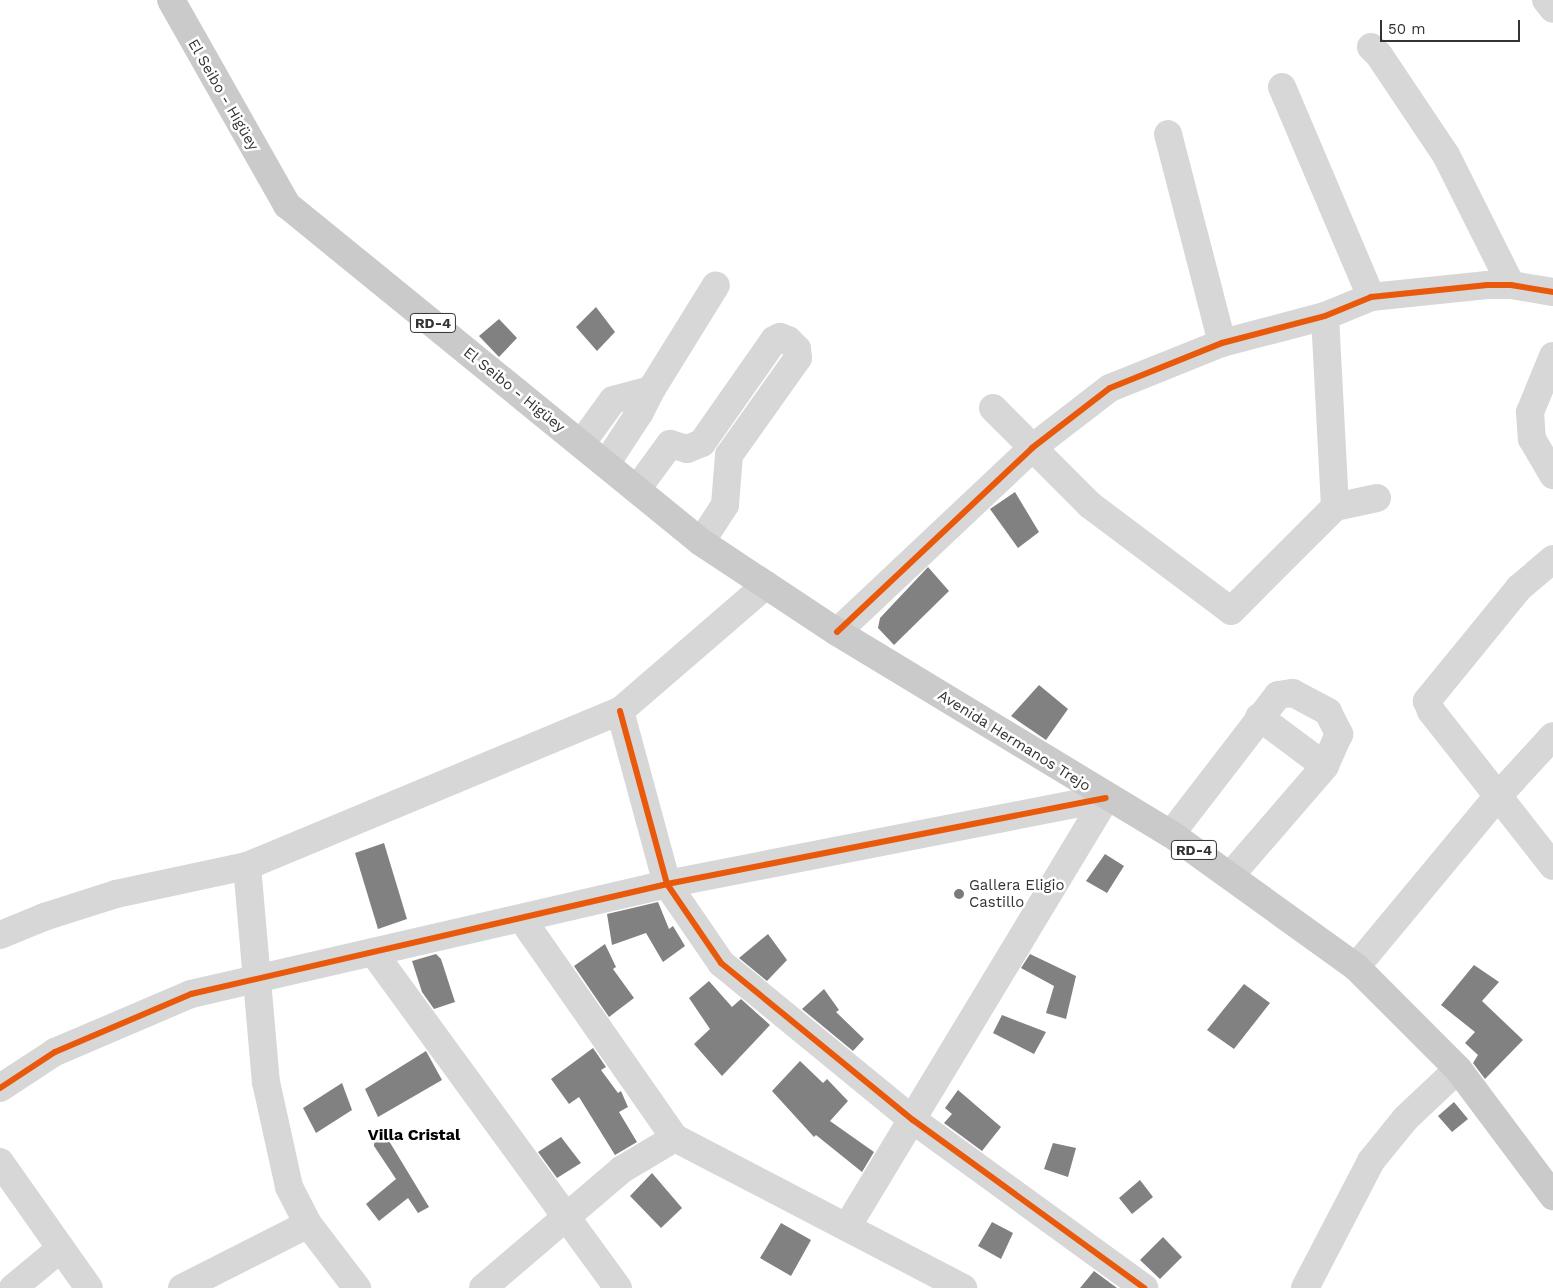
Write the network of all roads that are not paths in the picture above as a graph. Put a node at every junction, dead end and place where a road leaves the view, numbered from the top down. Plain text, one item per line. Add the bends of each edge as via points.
1 (171, 0) edge
2 (1546, 0) edge
3 (1553, 9) edge
4 (1371, 47) dead end
5 (1282, 87) dead end
6 (1168, 134) dead end
7 (716, 285) dead end
8 (1511, 285) junction
9 (1553, 291) edge
10 (1371, 297) junction
11 (1325, 316) junction
12 (1222, 343) junction
13 (1553, 356) edge
14 (651, 390) junction
15 (993, 408) dead end
16 (708, 435) junction
17 (581, 444) junction
18 (1032, 448) junction
19 (729, 455) junction
20 (606, 464) junction
21 (1553, 475) edge
22 (636, 488) junction
23 (1377, 498) dead end
24 (1335, 507) junction
25 (702, 542) junction
26 (1553, 560) edge
27 (766, 585) junction
28 (837, 632) junction
29 (620, 711) junction
30 (1259, 717) junction
31 (1553, 736) edge
32 (1325, 766) junction
33 (1498, 796) junction
34 (1106, 798) junction
35 (1170, 834) junction
36 (247, 866) junction
37 (1553, 866) edge
38 (1231, 875) junction
39 (667, 884) junction
40 (522, 919) junction
41 (0, 935) edge
42 (373, 952) junction
43 (1356, 967) junction
44 (255, 982) junction
45 (1458, 1070) junction
46 (0, 1088) edge
47 (913, 1120) junction
48 (675, 1138) junction
49 (0, 1162) edge
50 (1553, 1196) edge
51 (564, 1218) junction
52 (308, 1224) junction
53 (847, 1227) junction
54 (60, 1249) junction
55 (926, 1279) edge
56 (13, 1288) edge
57 (88, 1288) edge
58 (182, 1288) edge
59 (357, 1288) edge
60 (483, 1288) edge
61 (618, 1288) edge
62 (963, 1288) edge
63 (1144, 1288) edge
64 (1305, 1288) edge

1 - 17 main road, El Seibo - Higüey / RD-4 via 287,205
2 - 3 street
4 - 8 street via 1446,155
5 - 10 street
6 - 12 street
7 - 14 street
8 - 9 street
8 - 10 street
10 - 11 street
11 - 12 street
11 - 24 street
12 - 18 street via 1110,388
13 - 21 street via 1530,412 1532,439
14 - 17 street via 613,400
14 - 20 street
15 - 18 street
16 - 19 street
16 - 19 street via 774,340 780,337 788,340 796,349 798,358
16 - 22 street via 702,443 687,449 670,444
17 - 20 main road, El Seibo - Higüey / RD-4
18 - 24 street via 1090,505 1231,610
18 - 28 street
19 - 25 street via 725,505
20 - 22 main road, El Seibo - Higüey / RD-4
22 - 25 main road, El Seibo - Higüey / RD-4
23 - 24 street
25 - 27 main road, El Seibo - Higüey / RD-4
26 - 33 street via 1520,588 1427,701 1431,711
27 - 28 main road, Avenida Hermanos Trejo / RD-4
27 - 29 street
28 - 34 main road, Avenida Hermanos Trejo / RD-4
29 - 36 street
29 - 39 street
30 - 32 street
30 - 32 street via 1278,695 1293,693 1328,712 1339,734
30 - 35 street
31 - 33 street
32 - 38 street
33 - 37 street
33 - 43 street
34 - 35 main road, Avenida Hermanos Trejo / RD-4
34 - 39 street
34 - 47 street
35 - 38 main road, Avenida Hermanos Trejo / RD-4
36 - 41 street via 116,894
36 - 44 street
38 - 43 main road, Avenida Hermanos Trejo / RD-4
39 - 40 street
39 - 47 street via 721,963
40 - 42 street
40 - 48 street
42 - 44 street
42 - 51 street
43 - 45 main road, Avenida Hermanos Trejo / RD-4
44 - 46 street via 191,994 55,1052
44 - 52 street via 266,1082 289,1187
45 - 50 main road, Avenida Hermanos Trejo / RD-4
45 - 64 street via 1406,1118 1371,1161
47 - 53 street
47 - 63 street
48 - 51 street via 621,1170
48 - 53 street
49 - 54 street
51 - 60 street
51 - 61 street
52 - 58 street
52 - 59 street
53 - 55 street
54 - 56 street
54 - 57 street
55 - 62 street

